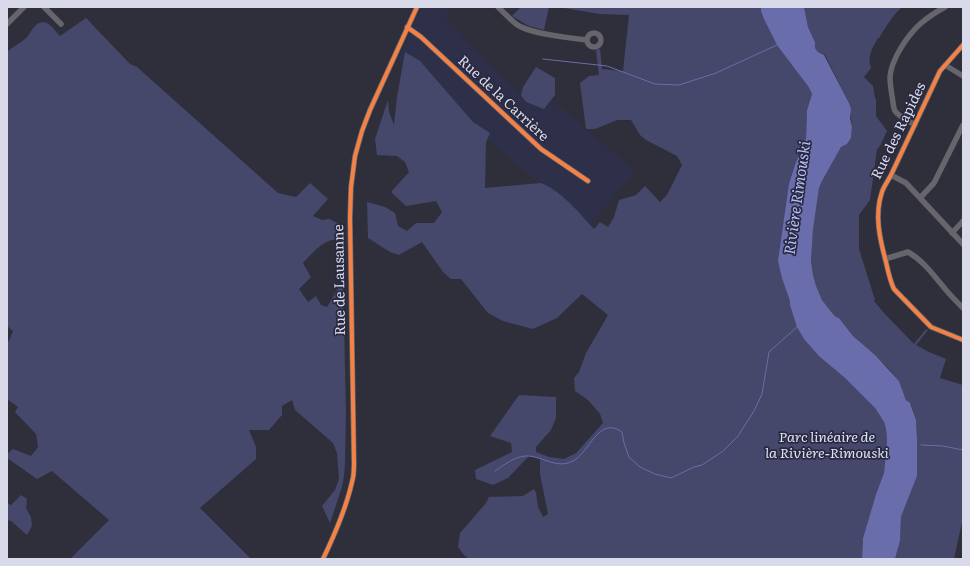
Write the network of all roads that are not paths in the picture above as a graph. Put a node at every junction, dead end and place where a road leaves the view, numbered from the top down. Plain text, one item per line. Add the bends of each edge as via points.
1 (24, 7) edge
2 (44, 7) edge
3 (417, 7) edge
4 (498, 7) edge
5 (945, 7) edge
6 (7, 24) edge
7 (62, 24) dead end
8 (407, 27) junction
9 (587, 40) dead end
10 (963, 45) edge
11 (945, 65) junction
12 (963, 76) edge
13 (963, 124) edge
14 (915, 125) junction
15 (891, 175) junction
16 (588, 182) dead end
17 (920, 198) junction
18 (963, 221) edge
19 (952, 233) junction
20 (963, 244) edge
21 (885, 259) junction
22 (963, 308) edge
23 (963, 340) edge
24 (323, 559) edge

1 - 6 street
2 - 7 street
3 - 8 street, Rue de Lausanne
4 - 9 street via 517,25 532,31
5 - 14 street via 919,25 909,36 893,65 890,76 895,111
8 - 16 street, Rue de la Carrière via 421,37 541,149
8 - 24 street, Rue de Lausanne via 370,110 355,156 350,218 353,480 335,534
10 - 11 street, Rue des Rapides
11 - 12 street
11 - 14 street, Rue des Rapides
13 - 17 street via 934,183
14 - 15 street, Rue des Rapides
15 - 17 street via 906,183
15 - 21 street, Rue des Rapides via 882,191 878,211 880,239
17 - 19 street
18 - 19 street
19 - 20 street
21 - 22 street via 908,252 915,256
21 - 23 street, Rue des Rapides via 894,289 930,326

